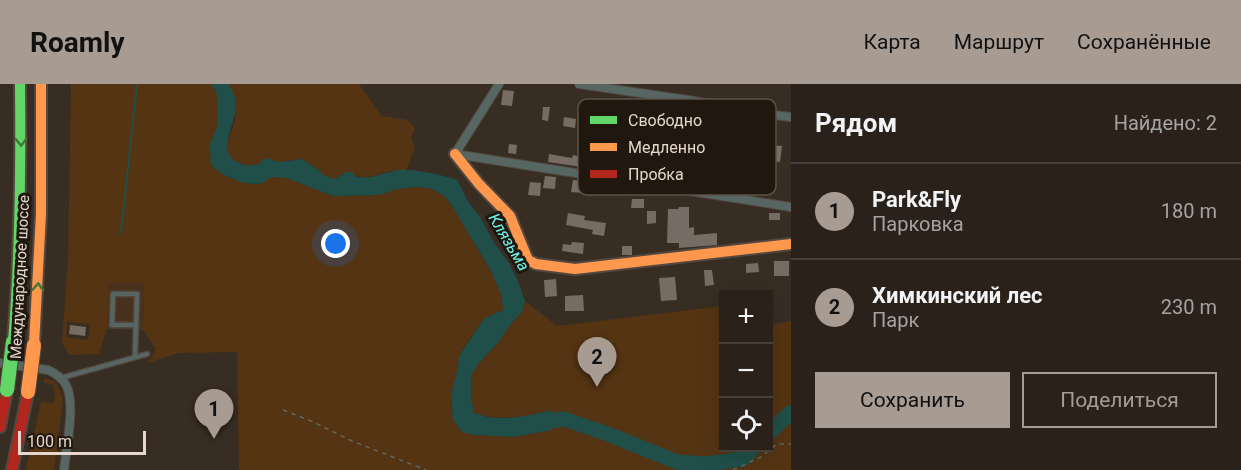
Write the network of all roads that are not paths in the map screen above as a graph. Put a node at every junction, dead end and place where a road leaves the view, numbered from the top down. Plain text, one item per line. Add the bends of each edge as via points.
1 (20, 84) edge
2 (41, 84) edge
3 (499, 84) edge
4 (579, 84) edge
5 (681, 99) edge
6 (776, 115) edge
7 (791, 117) edge
8 (455, 154) junction
9 (578, 173) edge
10 (715, 195) edge
11 (791, 207) edge
12 (791, 244) edge
13 (136, 325) junction
14 (147, 354) dead end
15 (135, 357) junction
16 (0, 363) edge
17 (60, 378) junction
18 (0, 427) edge
19 (12, 470) edge
20 (64, 470) edge

1 -> 18 main road, Международное шоссе, bridge via 18,295
19 -> 2 main road, Международное шоссе, bridge via 28,392 39,286
3 - 8 street
4 - 5 street
6 - 7 street
8 - 9 street
8 - 12 main road via 510,216 528,260 536,264 575,269
10 - 11 street
13 - 13 lane via 112,325 112,294 137,294
13 - 15 lane
14 - 15 lane
15 - 17 lane
16 - 17 street via 48,370
17 - 20 street via 69,392 70,403

